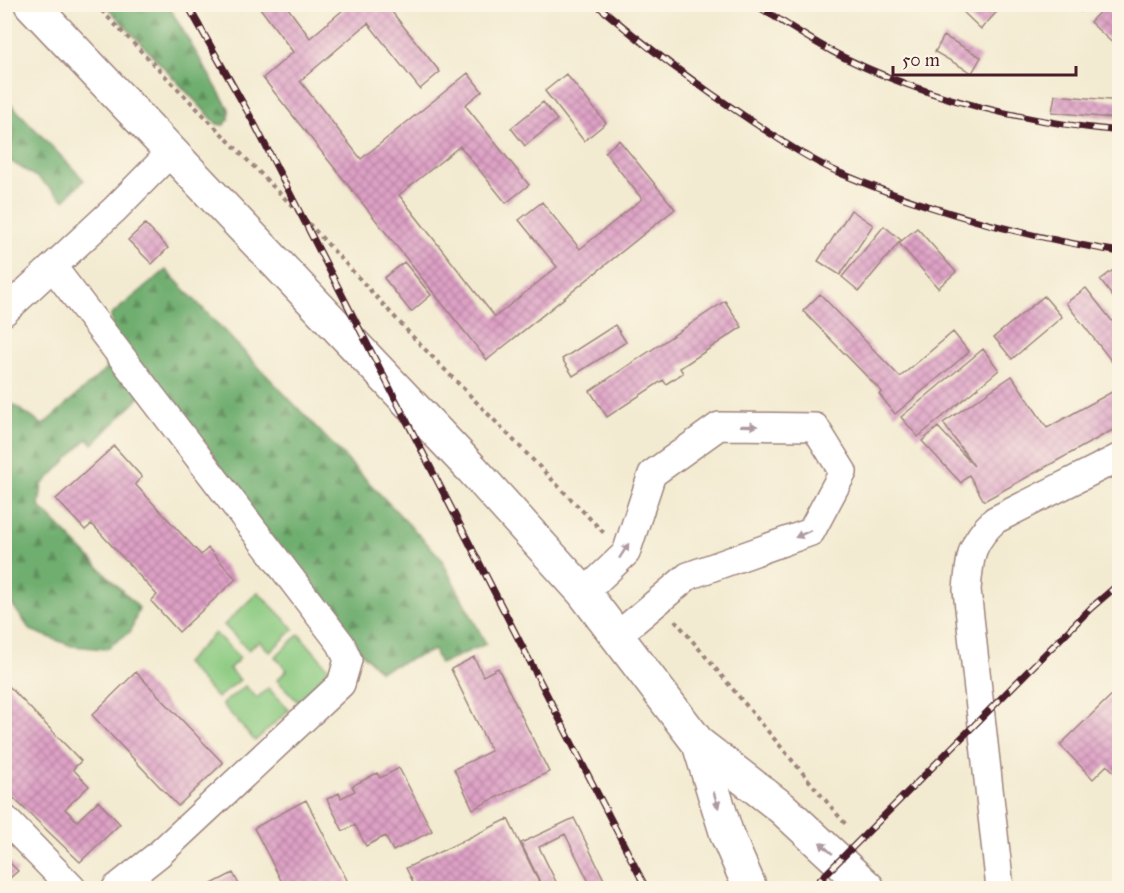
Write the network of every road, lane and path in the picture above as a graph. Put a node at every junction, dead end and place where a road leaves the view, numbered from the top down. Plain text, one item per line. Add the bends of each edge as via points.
1 (32, 4) edge
2 (95, 4) edge
3 (171, 152) junction
4 (53, 267) junction
5 (4, 312) edge
6 (1119, 457) edge
7 (610, 540) dead end
8 (584, 593) junction
9 (669, 613) dead end
10 (618, 635) junction
11 (699, 744) junction
12 (4, 818) edge
13 (849, 829) dead end
14 (72, 888) edge
15 (116, 888) edge
16 (750, 888) edge
17 (868, 888) edge
18 (1000, 888) edge

1 - 3 main road
2 - 7 path
3 - 4 street
3 - 8 main road via 472,469
4 - 5 street
4 - 15 street via 341,644 348,660 340,684 159,854
6 - 18 street via 995,520 979,535 970,552 967,590
8 - 10 main road
8 -> 10 street via 626,553 652,474 709,433 719,426 815,427 843,472 811,532 688,576
9 - 13 path
10 - 11 main road
11 -> 16 main road via 727,835
17 -> 11 main road via 782,808
12 - 14 street

